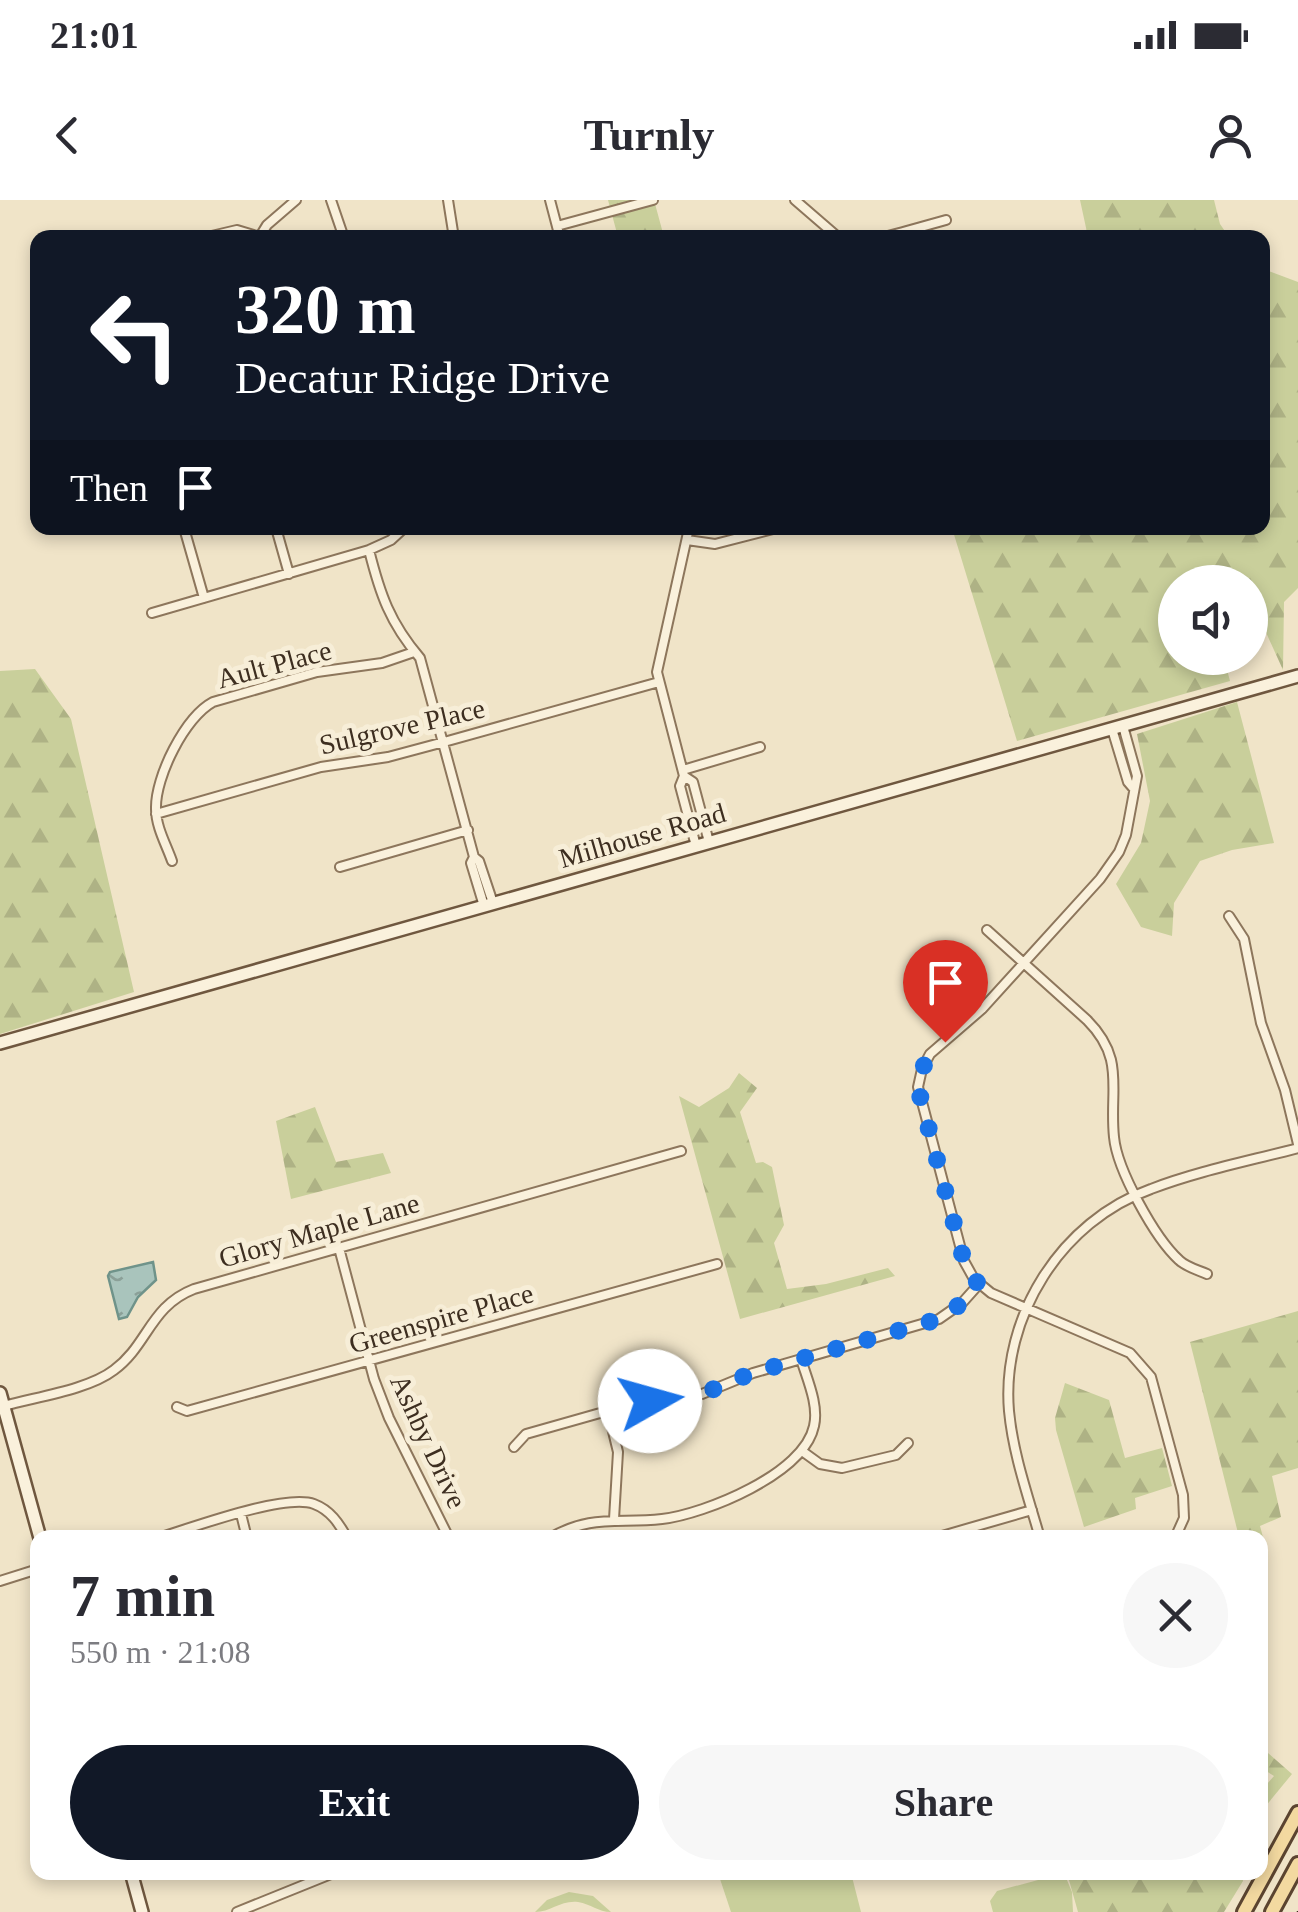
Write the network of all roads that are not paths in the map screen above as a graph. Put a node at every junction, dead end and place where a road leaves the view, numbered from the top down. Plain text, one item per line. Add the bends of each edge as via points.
1 (296, 200) edge
2 (331, 200) edge
3 (448, 200) edge
4 (550, 200) edge
5 (653, 200) edge
6 (795, 200) edge
7 (946, 220) dead end
8 (557, 226) junction
9 (264, 230) edge
10 (341, 230) edge
11 (453, 230) edge
12 (558, 230) edge
13 (830, 230) edge
14 (917, 230) edge
15 (186, 535) edge
16 (278, 535) edge
17 (396, 535) edge
18 (688, 535) edge
19 (750, 535) edge
20 (687, 540) junction
21 (369, 550) junction
22 (288, 574) junction
23 (204, 598) junction
24 (152, 613) dead end
25 (414, 652) junction
26 (1298, 676) edge
27 (659, 682) junction
28 (1118, 727) junction
29 (444, 742) junction
30 (760, 747) dead end
31 (684, 773) junction
32 (156, 814) junction
33 (468, 830) junction
34 (709, 842) junction
35 (696, 846) junction
36 (172, 861) dead end
37 (340, 868) dead end
38 (488, 905) junction
39 (1228, 916) dead end
40 (986, 930) dead end
41 (1023, 962) junction
42 (0, 1043) edge
43 (1298, 1146) edge
44 (681, 1152) dead end
45 (1136, 1195) junction
46 (339, 1248) junction
47 (717, 1264) dead end
48 (1207, 1274) dead end
49 (978, 1284) junction
50 (1026, 1308) junction
51 (801, 1359) junction
52 (370, 1362) junction
53 (2, 1399) edge
54 (177, 1407) dead end
55 (608, 1411) junction
56 (908, 1442) dead end
57 (514, 1446) dead end
58 (802, 1451) junction
59 (1032, 1510) junction
60 (240, 1514) junction
61 (614, 1519) junction
62 (38, 1530) edge
63 (185, 1530) edge
64 (245, 1530) edge
65 (341, 1530) edge
66 (445, 1530) edge
67 (567, 1530) edge
68 (966, 1530) edge
69 (1038, 1530) edge
70 (1178, 1530) edge
71 (30, 1571) edge
72 (0, 1581) edge
73 (1298, 1813) edge
74 (1298, 1864) edge
75 (1268, 1868) edge
76 (134, 1880) edge
77 (318, 1880) edge
78 (1261, 1880) edge
79 (142, 1912) edge
80 (236, 1912) edge
81 (1244, 1912) edge
82 (1272, 1912) edge

1 - 9 street
2 - 10 street
3 - 11 street
4 - 8 street
5 - 8 street
6 - 13 street
7 - 14 street
8 - 12 street
15 - 23 street
16 - 22 street
17 - 21 street
18 - 20 street
19 - 20 street via 715,544
20 - 27 street via 660,651
21 - 22 street
21 - 25 street via 381,597
22 - 23 street
23 - 24 street
25 - 29 street
25 - 32 street, Ault Place via 317,672 198,710 169,763
26 - 28 street, Milhouse Road
27 - 29 street, Sulgrove Place
27 - 31 street
28 - 34 street, Milhouse Road
28 - 41 street via 1134,788 1126,835 1111,866
29 - 32 street, Sulgrove Place via 321,767
29 - 33 street
30 - 31 street
31 - 34 street via 693,782
31 - 35 street via 680,786
32 - 36 street
33 - 37 street
33 - 38 street
34 - 35 street, Milhouse Road
35 - 38 street, Milhouse Road
38 - 42 street, Milhouse Road
39 - 43 street via 1244,939
40 - 41 street
41 - 45 street via 1107,1046 1115,1081 1115,1144
41 - 49 street via 931,1053 918,1083 964,1261
43 - 45 street
44 - 46 street, Glory Maple Lane
45 - 48 street via 1180,1262
45 - 50 street via 1074,1237
46 - 52 street, Ashby Drive
46 - 53 street, Glory Maple Lane via 175,1297 112,1372
47 - 52 street, Greenspire Place
49 - 50 street
49 - 51 street via 939,1319
50 - 59 street via 1012,1354 1008,1404
50 - 70 street via 1130,1352 1146,1368 1184,1495
51 - 55 street via 702,1394
51 - 58 street via 816,1416
52 - 54 street, Greenspire Place via 188,1410
52 - 66 street, Ashby Drive via 388,1418
53 - 62 street
55 - 57 street via 526,1434
55 - 61 street via 618,1449
56 - 58 street via 896,1455 842,1468
58 - 61 street via 758,1484 708,1508 668,1519
59 - 68 street
59 - 69 street
60 - 63 street
60 - 64 street
60 - 65 street via 292,1500 313,1503
61 - 67 street
71 - 72 street
73 - 75 main road
74 - 82 main road
76 - 79 street
77 - 80 street
78 - 81 main road

